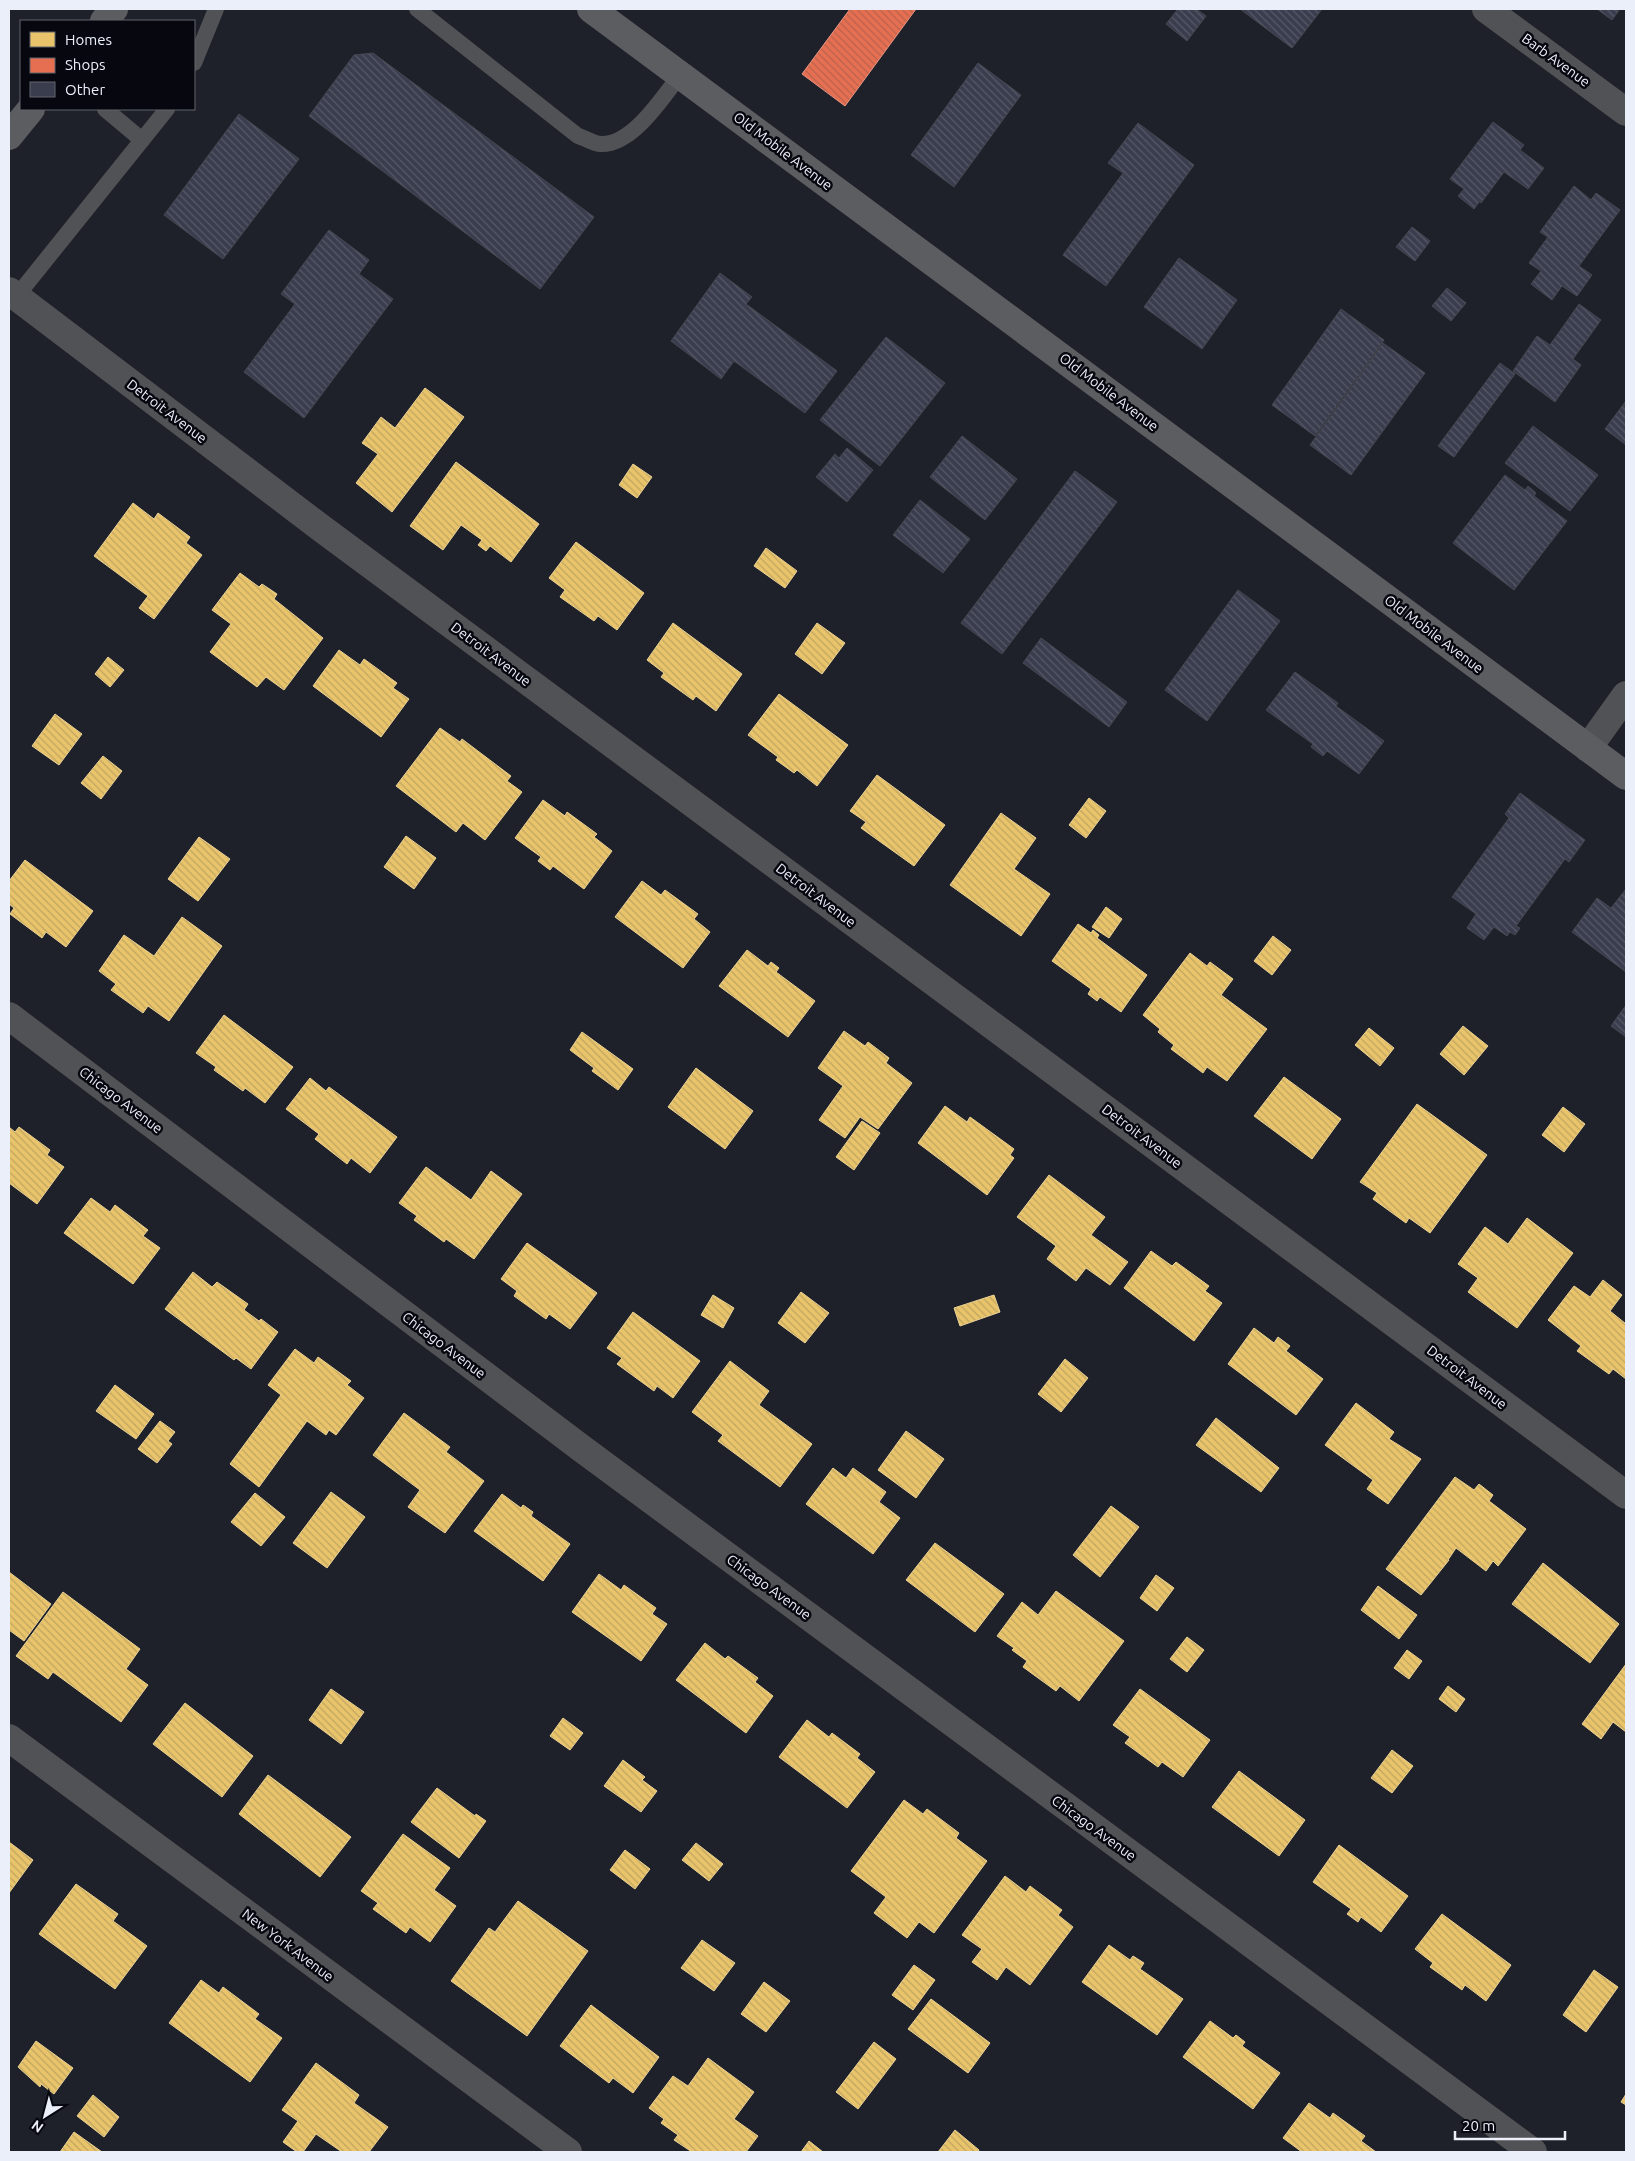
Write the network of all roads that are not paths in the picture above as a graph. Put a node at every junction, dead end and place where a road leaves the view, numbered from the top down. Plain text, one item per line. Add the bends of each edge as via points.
1 (114, 9) edge
2 (216, 9) edge
3 (417, 9) edge
4 (591, 9) edge
5 (1486, 9) edge
6 (105, 20) edge
7 (195, 61) edge
8 (680, 75) junction
9 (30, 110) edge
10 (106, 110) edge
11 (166, 110) edge
12 (1626, 112) edge
13 (9, 136) edge
14 (142, 140) junction
15 (12, 294) edge
16 (1626, 695) edge
17 (1588, 748) junction
18 (1626, 776) edge
19 (9, 1016) edge
20 (1626, 1495) edge
21 (9, 1738) edge
22 (568, 2152) edge
23 (1533, 2152) edge

1 - 6 main road
2 - 7 lane
3 - 8 lane via 578,136 601,144 620,139 640,126
4 - 8 main road, Old Mobile Avenue
5 - 12 street, Barb Avenue
8 - 17 main road, Old Mobile Avenue
9 - 13 main road
10 - 14 lane
11 - 14 lane
14 - 15 lane
15 - 20 street, Detroit Avenue via 329,534
16 - 17 street
17 - 18 main road, Old Mobile Avenue
19 - 23 street, Chicago Avenue via 589,1454
21 - 22 street, New York Avenue

